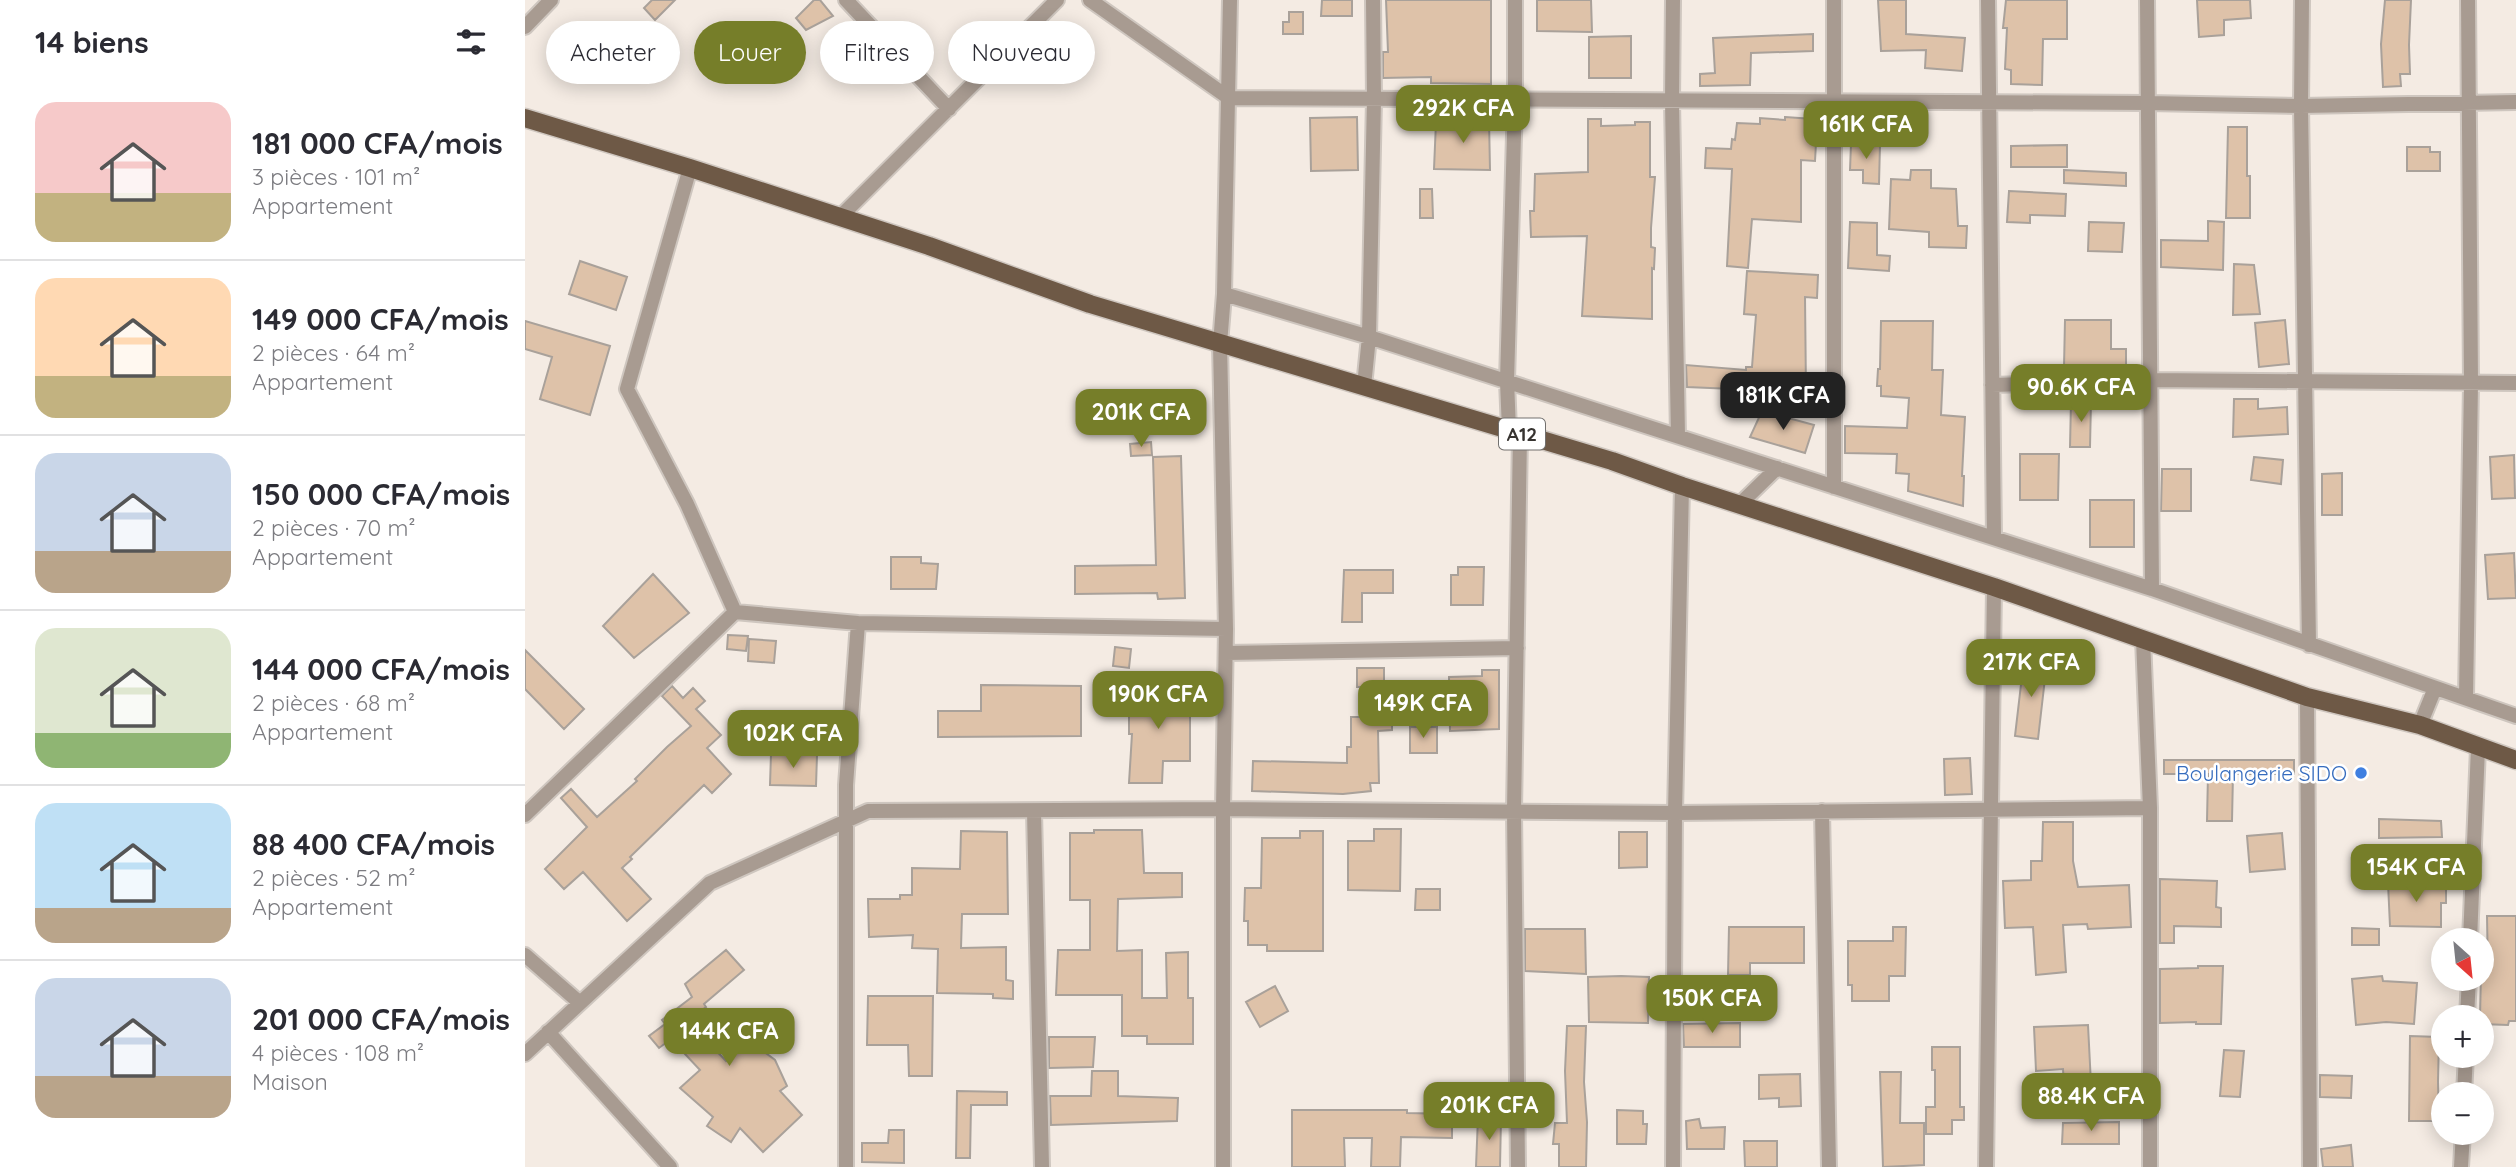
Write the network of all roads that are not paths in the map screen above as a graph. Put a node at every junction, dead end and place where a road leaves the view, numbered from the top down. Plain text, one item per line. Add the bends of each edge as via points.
1 (551, 0) edge
2 (846, 0) edge
3 (1057, 0) edge
4 (1090, 0) edge
5 (1230, 0) edge
6 (1373, 0) edge
7 (1515, 0) edge
8 (1672, 0) edge
9 (1834, 0) edge
10 (1987, 0) edge
11 (2147, 0) edge
12 (2302, 0) edge
13 (2468, 0) edge
14 (525, 27) edge
15 (1229, 98) junction
16 (1374, 99) junction
17 (1515, 100) junction
18 (1671, 101) junction
19 (1834, 102) junction
20 (1989, 102) junction
21 (2516, 102) edge
22 (2148, 103) junction
23 (2469, 103) junction
24 (2301, 106) junction
25 (949, 109) junction
26 (525, 118) edge
27 (690, 168) junction
28 (840, 217) junction
29 (1224, 294) junction
30 (1369, 337) junction
31 (1220, 344) junction
32 (2150, 380) junction
33 (1507, 381) junction
34 (2304, 381) junction
35 (2471, 383) junction
36 (2516, 383) edge
37 (1992, 385) junction
38 (1364, 386) junction
39 (1515, 432) junction
40 (1678, 436) junction
41 (1777, 468) junction
42 (1682, 486) junction
43 (1835, 487) junction
44 (1740, 504) junction
45 (1994, 538) junction
46 (1994, 587) junction
47 (2152, 589) junction
48 (735, 612) junction
49 (858, 623) junction
50 (1226, 629) junction
51 (2143, 639) junction
52 (2309, 645) junction
53 (1517, 648) junction
54 (1226, 653) junction
55 (2435, 688) junction
56 (2307, 697) junction
57 (2466, 698) junction
58 (2516, 716) edge
59 (2420, 725) junction
60 (2478, 748) junction
61 (2516, 760) edge
62 (2150, 808) junction
63 (1223, 809) junction
64 (1992, 809) junction
65 (1034, 810) junction
66 (1514, 811) junction
67 (1822, 811) junction
68 (1675, 813) junction
69 (525, 815) edge
70 (846, 821) junction
71 (2470, 928) edge
72 (525, 955) edge
73 (580, 1003) junction
74 (548, 1032) junction
75 (525, 1054) edge
76 (2462, 1145) edge
77 (670, 1167) edge
78 (846, 1167) edge
79 (1042, 1167) edge
80 (1223, 1167) edge
81 (1518, 1167) edge
82 (1673, 1167) edge
83 (1829, 1167) edge
84 (1986, 1167) edge
85 (2150, 1167) edge
86 (2309, 1167) edge
87 (2461, 1167) edge

1 - 14 street
2 - 25 street
3 - 25 street
4 - 15 street
5 - 15 street
6 - 16 street
7 - 17 street
8 - 18 street
9 - 19 street
10 - 20 street
11 - 22 street
12 - 24 street
13 - 23 street
15 - 16 street
15 - 29 street
16 - 17 street
16 - 30 street
17 - 18 street
17 - 33 street
18 - 19 street
18 - 40 street
19 - 20 street
19 - 43 street
20 - 22 street
20 - 37 street
21 - 23 street
22 - 24 street
22 - 32 street
23 - 24 street
23 - 35 street
24 - 34 street
25 - 28 street
26 - 27 main road, A12
27 - 28 main road, A12
27 - 48 street via 627,389 687,504
28 - 31 main road, A12
29 - 30 street
29 - 31 street
30 - 33 street
30 - 38 street
31 - 38 main road, A12
31 - 50 street
32 - 34 street
32 - 37 street
32 - 47 street
33 - 39 street
33 - 40 street
34 - 35 street
34 - 52 street
35 - 36 street
35 - 57 street
37 - 45 street
38 - 39 main road, A12
39 - 42 main road, A12
39 - 53 street
40 - 41 street
41 - 43 street
41 - 44 street
42 - 44 main road, A12
42 - 68 street
43 - 45 street
44 - 46 main road, A12
45 - 47 street
46 - 51 main road, A12
46 - 64 street
47 - 52 street
48 - 49 street
48 - 69 street
49 - 50 street
49 - 70 street
50 - 54 street
51 - 56 main road, A12
51 - 62 street
52 - 55 street
53 - 54 street
53 - 66 street
54 - 63 street
55 - 57 street
55 - 59 street
56 - 59 main road, A12
56 - 86 street
57 - 58 street
59 - 60 main road, A12
60 - 61 main road, A12
60 - 71 street
62 - 64 street
62 - 85 street
63 - 65 street
63 - 66 street
63 - 80 street
64 - 67 street
64 - 84 street
65 - 70 street via 868,811
65 - 79 street
66 - 68 street
66 - 81 street
67 - 68 street
67 - 83 street
68 - 82 street
70 - 73 street via 710,883
70 - 78 street
72 - 73 street
73 - 74 street
74 - 75 street
74 - 77 street
76 - 87 street

